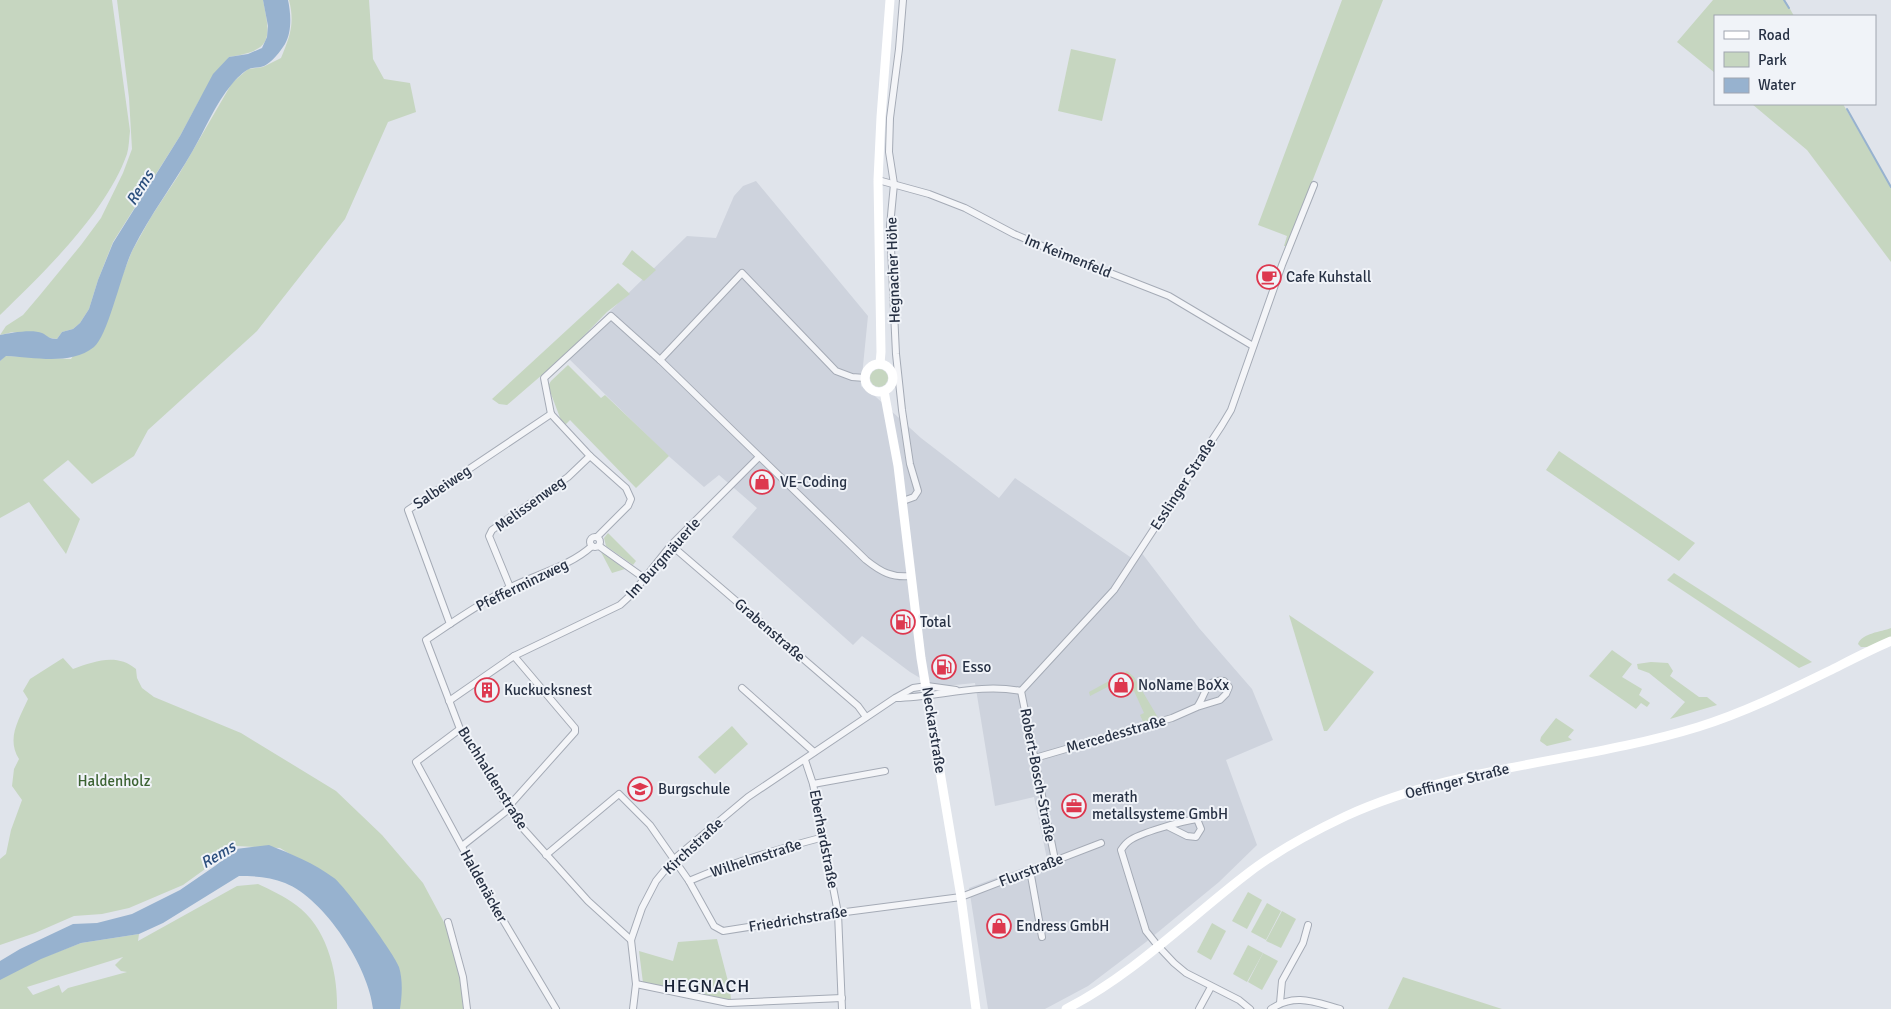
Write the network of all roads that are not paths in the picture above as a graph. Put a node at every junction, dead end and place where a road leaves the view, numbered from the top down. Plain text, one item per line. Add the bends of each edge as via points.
1 (890, 0) edge
2 (903, 0) edge
3 (878, 180) junction
4 (894, 184) junction
5 (1314, 185) dead end
6 (1252, 346) junction
7 (660, 360) junction
8 (880, 364) junction
9 (864, 378) junction
10 (884, 391) junction
11 (552, 414) junction
12 (590, 456) junction
13 (759, 456) junction
14 (903, 501) junction
15 (595, 546) junction
16 (671, 546) junction
17 (912, 576) junction
18 (644, 578) junction
19 (510, 587) junction
20 (450, 624) junction
21 (426, 640) joint
22 (1891, 641) edge
23 (514, 656) junction
24 (927, 686) junction
25 (742, 688) dead end
26 (956, 690) junction
27 (1022, 691) junction
28 (928, 696) junction
29 (895, 698) junction
30 (449, 701) junction
31 (1197, 707) junction
32 (866, 717) junction
33 (460, 729) junction
34 (814, 752) junction
35 (1035, 758) junction
36 (805, 760) junction
37 (885, 772) dead end
38 (813, 784) junction
39 (509, 807) junction
40 (1169, 827) dead end
41 (824, 836) junction
42 (1101, 843) dead end
43 (462, 846) junction
44 (546, 855) junction
45 (674, 860) junction
46 (1055, 860) junction
47 (1030, 870) junction
48 (689, 882) junction
49 (961, 897) junction
50 (838, 913) junction
51 (448, 922) dead end
52 (1308, 925) dead end
53 (1042, 937) dead end
54 (631, 940) junction
55 (1158, 946) junction
56 (636, 984) junction
57 (1211, 987) junction
58 (842, 998) junction
59 (1280, 1003) junction
60 (467, 1009) edge
61 (556, 1009) edge
62 (633, 1009) edge
63 (842, 1009) edge
64 (976, 1009) edge
65 (1066, 1009) edge
66 (1199, 1009) edge
67 (1250, 1009) edge
68 (1271, 1009) edge
69 (1340, 1009) edge

1 - 3 main road, Hegnacher Höhe
2 - 4 street, Hegnacher Höhe via 890,118 889,152
3 - 4 street, Im Keimenfeld
3 - 8 main road, Hegnacher Höhe
4 - 6 street, Im Keimenfeld via 965,208 1014,234 1169,296
4 - 14 street, Hegnacher Höhe via 890,226 896,354 910,464 918,491 914,497
5 - 6 street, Esslinger Straße
6 - 27 street, Esslinger Straße via 1231,410 1114,590
7 - 9 street via 742,273 836,371
7 - 11 street via 611,316 544,378
7 - 13 street
8 - 9 main road via 868,369
8 - 10 main road via 892,374 891,385
9 - 10 main road via 872,390
10 - 14 main road, Neckarstraße
11 - 12 street
11 - 20 street, Salbeiweg via 408,510
12 - 15 street via 626,488 631,499 628,506 591,540
12 - 19 street, Melissenweg via 568,477 492,530 489,536
13 - 16 street, Im Burgmäuerle
13 - 17 street via 881,572 892,576
14 - 17 main road, Neckarstraße
15 - 18 street
15 - 19 street, Pfefferminzweg via 569,562
16 - 18 street, Im Burgmäuerle
16 - 32 street, Grabenstraße via 858,706
17 - 24 main road, Neckarstraße
18 - 23 street, Im Burgmäuerle via 620,605
19 - 20 street, Pfefferminzweg
20 - 21 street, Pfefferminzweg
21 - 30 street, Buchhaldenstraße
22 - 55 main road, Oeffinger Straße via 1761,703 1698,727 1632,744 1462,777 1420,788 1346,816 1266,860
23 - 30 street, Im Burgmäuerle
23 - 39 street via 575,728 575,732
24 - 26 street
24 - 28 main road, Neckarstraße
24 - 29 street, Kirchstraße via 913,688
25 - 34 street
26 - 27 street via 1005,688
26 - 28 street
27 - 35 street, Robert-Bosch-Straße
28 - 29 street, Kirchstraße
28 - 49 main road, Neckarstraße
29 - 32 street, Kirchstraße
30 - 33 street, Buchhaldenstraße
31 - 31 street, Mercedesstraße via 1220,700 1229,687 1224,681 1211,683
31 - 35 street, Mercedesstraße via 1172,718
32 - 34 street, Kirchstraße
33 - 39 street, Buchhaldenstraße
33 - 43 street, Haldenäcker via 416,762
34 - 36 street, Kirchstraße
35 - 46 street, Robert-Bosch-Straße
36 - 38 street, Eberhardstraße
36 - 45 street, Kirchstraße via 748,797
37 - 38 street
38 - 41 street, Eberhardstraße
39 - 43 street
39 - 44 street, Buchhaldenstraße
40 - 55 street via 1136,837 1121,850 1146,931
41 - 48 street, Wilhelmstraße via 722,866
41 - 50 street, Eberhardstraße
42 - 46 street, Flurstraße
43 - 61 street, Haldenäcker
44 - 45 street, Friedrichstraße via 619,794 650,824
44 - 54 street, Buchhaldenstraße via 588,901
45 - 48 street, Friedrichstraße
45 - 54 street, Kirchstraße via 656,881
46 - 47 street, Flurstraße
47 - 49 street, Flurstraße
47 - 53 street
48 - 50 street, Friedrichstraße via 714,926 723,931
49 - 50 street, Friedrichstraße
49 - 64 main road, Neckarstraße
50 - 58 street, Eberhardstraße
51 - 60 street via 463,977
52 - 59 street via 1303,944 1282,981
54 - 56 street, Kirchstraße
55 - 57 street via 1180,968
55 - 65 main road, Oeffinger Straße via 1095,993
56 - 58 street via 728,1003
56 - 62 street, Kirchstraße
57 - 66 street
57 - 67 street
58 - 63 street, Eberhardstraße
59 - 68 street
59 - 69 street via 1301,999

